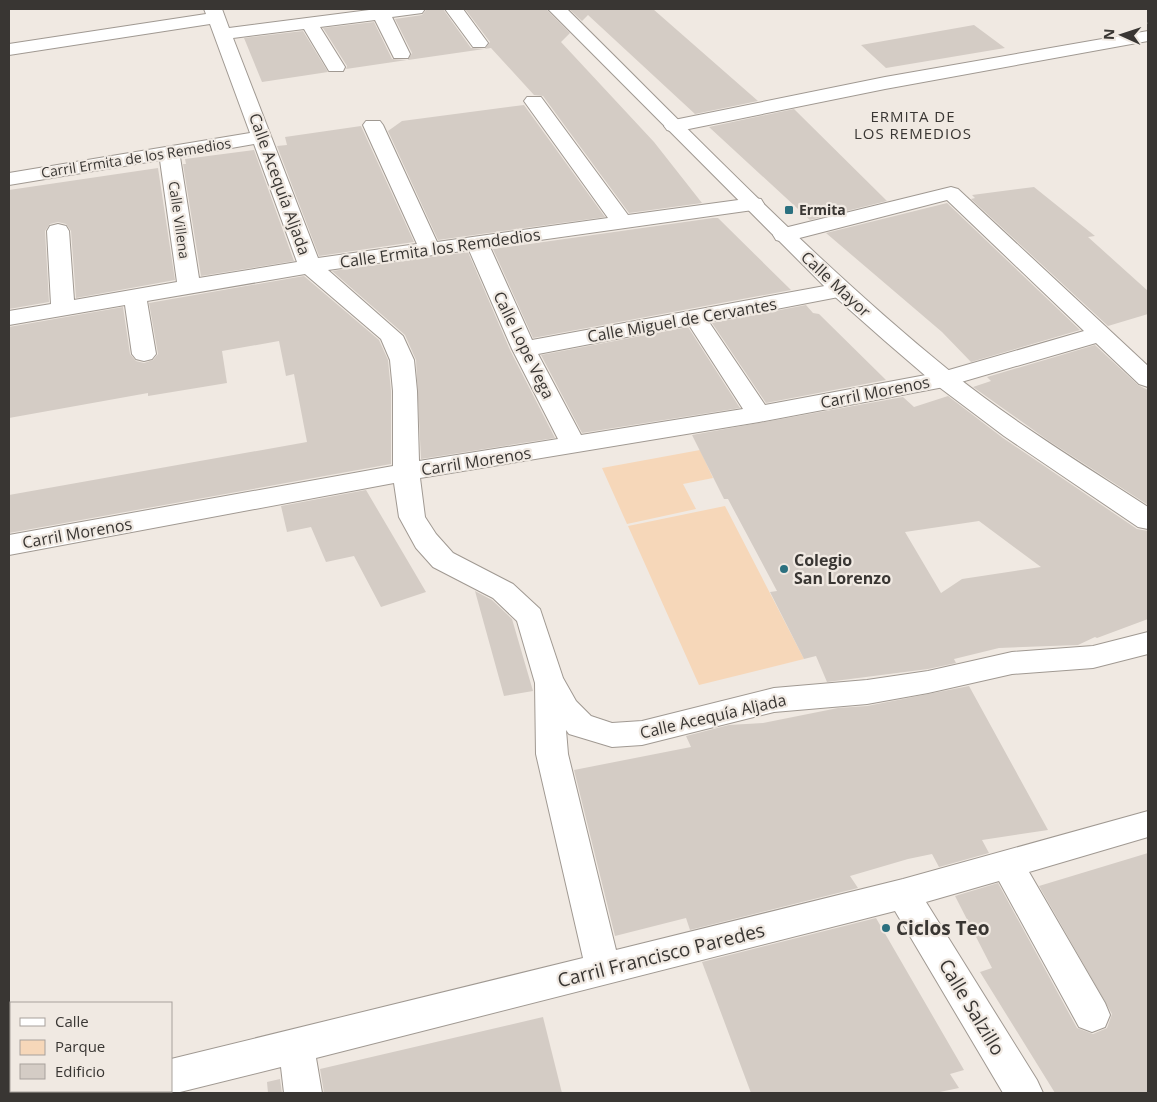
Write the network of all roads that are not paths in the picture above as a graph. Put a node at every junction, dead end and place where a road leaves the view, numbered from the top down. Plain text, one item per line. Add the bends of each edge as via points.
1 (416, 9) edge
2 (454, 9) edge
3 (558, 9) edge
4 (381, 13) junction
5 (218, 20) edge
6 (309, 22) junction
7 (1148, 36) edge
8 (479, 43) dead end
9 (9, 49) edge
10 (402, 54) dead end
11 (336, 67) dead end
12 (534, 101) dead end
13 (372, 124) dead end
14 (674, 126) junction
15 (263, 137) junction
16 (170, 153) junction
17 (9, 179) edge
18 (754, 204) junction
19 (623, 223) junction
20 (58, 231) dead end
21 (784, 235) junction
22 (478, 243) junction
23 (430, 250) junction
24 (310, 266) junction
25 (189, 287) junction
26 (841, 290) junction
27 (135, 296) junction
28 (62, 308) junction
29 (9, 318) edge
30 (696, 319) junction
31 (1100, 334) junction
32 (524, 349) junction
33 (144, 354) dead end
34 (944, 379) junction
35 (1148, 380) edge
36 (759, 414) junction
37 (574, 445) junction
38 (406, 472) junction
39 (1148, 520) edge
40 (9, 545) edge
41 (1148, 643) edge
42 (548, 679) junction
43 (1148, 824) edge
44 (1007, 865) junction
45 (904, 894) junction
46 (603, 970) junction
47 (1092, 1015) dead end
48 (296, 1046) junction
49 (172, 1078) edge
50 (303, 1093) edge
51 (1024, 1093) edge

1 - 4 street
2 - 8 street
3 - 14 street, Calle Mayor
4 - 6 street
4 - 10 street
5 - 6 street
5 - 9 street
5 - 15 street, Calle Acequía Aljada
6 - 11 street
7 - 14 street via 885,83
12 - 19 street
13 - 23 street
14 - 18 street, Calle Mayor
15 - 16 street, Carril Ermita de los Remedios
15 - 24 street, Calle Acequía Aljada
16 - 17 street, Carril Ermita de los Remedios
16 - 25 street, Calle Villena
18 - 19 street, Calle Ermita los Remdedios
18 - 21 street, Calle Mayor
19 - 22 street, Calle Ermita los Remdedios
20 - 28 street
21 - 26 street, Calle Mayor
21 - 31 street via 951,193
22 - 23 street, Calle Ermita los Remdedios
22 - 32 street, Calle Lope Vega
23 - 24 street, Calle Ermita los Remdedios
24 - 25 street, Calle Ermita los Remdedios
24 - 38 street, Calle Acequía Aljada via 372,317 395,344 402,360 405,391
25 - 27 street, Calle Ermita los Remdedios
26 - 30 street, Calle Miguel de Cervantes
26 - 34 street, Calle Mayor
27 - 28 street, Calle Ermita los Remdedios
27 - 33 street
28 - 29 street, Calle Ermita los Remdedios
30 - 32 street, Calle Miguel de Cervantes
30 - 36 street
31 - 34 street, Carril Morenos
31 - 35 street
32 - 37 street, Calle Lope Vega
34 - 36 street, Carril Morenos
34 - 39 street, Calle Mayor via 1013,430
36 - 37 street, Carril Morenos
37 - 38 street, Carril Morenos
38 - 40 street, Carril Morenos
38 - 42 street, Calle Acequía Aljada via 412,516 426,541 443,560 503,591 530,616
41 - 42 street, Calle Acequía Aljada via 1093,657 1012,663 867,692 774,700 642,733 612,735 580,725 565,709
42 - 46 street via 552,754
43 - 44 street, Carril Francisco Paredes
44 - 45 street, Carril Francisco Paredes
44 - 47 street
45 - 46 street, Carril Francisco Paredes
45 - 51 street, Calle Salzillo
46 - 48 street, Carril Francisco Paredes
48 - 49 street, Carril Francisco Paredes
48 - 50 street

